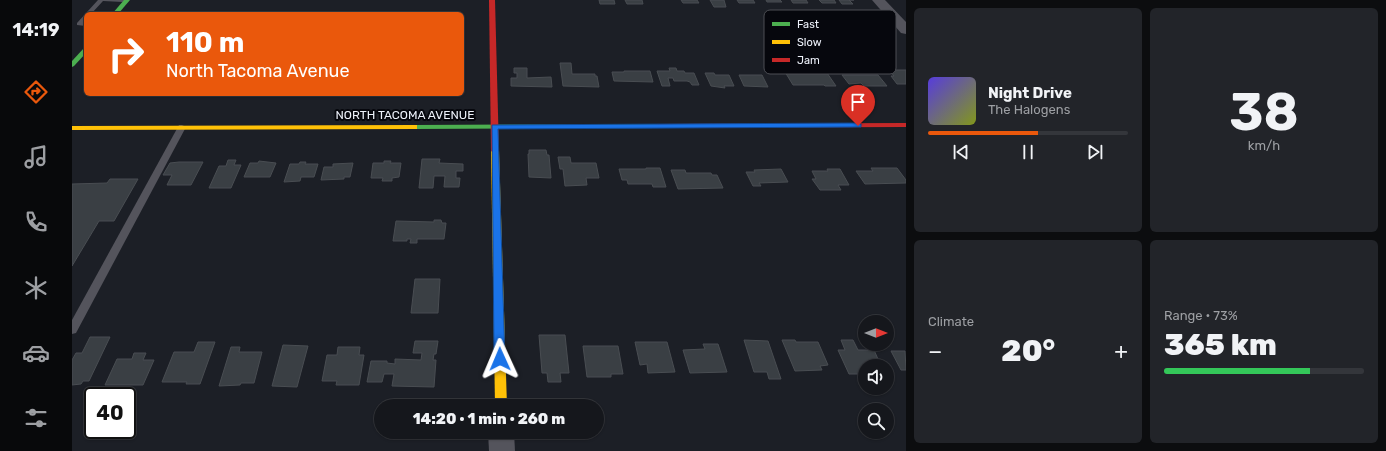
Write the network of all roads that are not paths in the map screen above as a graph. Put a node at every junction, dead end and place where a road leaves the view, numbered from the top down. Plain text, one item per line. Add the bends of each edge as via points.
1 (101, 0) edge
2 (105, 0) edge
3 (123, 0) edge
4 (127, 0) edge
5 (492, 0) edge
6 (878, 0) edge
7 (887, 10) edge
8 (90, 12) edge
9 (117, 12) edge
10 (84, 18) edge
11 (896, 19) edge
12 (84, 24) edge
13 (906, 30) edge
14 (84, 51) edge
15 (72, 65) edge
16 (906, 125) edge
17 (182, 127) junction
18 (494, 127) junction
19 (72, 128) edge
20 (72, 330) edge
21 (501, 399) edge
22 (501, 439) edge
23 (502, 451) edge

1 - 8 lane
2 - 3 lane
4 - 9 street
5 - 18 street
6 - 7 street
10 - 12 lane via 79,24
11 - 13 street
14 - 15 street
16 - 18 street, NORTH TACOMA AVENUE
17 - 18 street, NORTH TACOMA AVENUE
17 - 19 street, NORTH TACOMA AVENUE
17 - 20 lane
18 - 21 street
22 - 23 street

